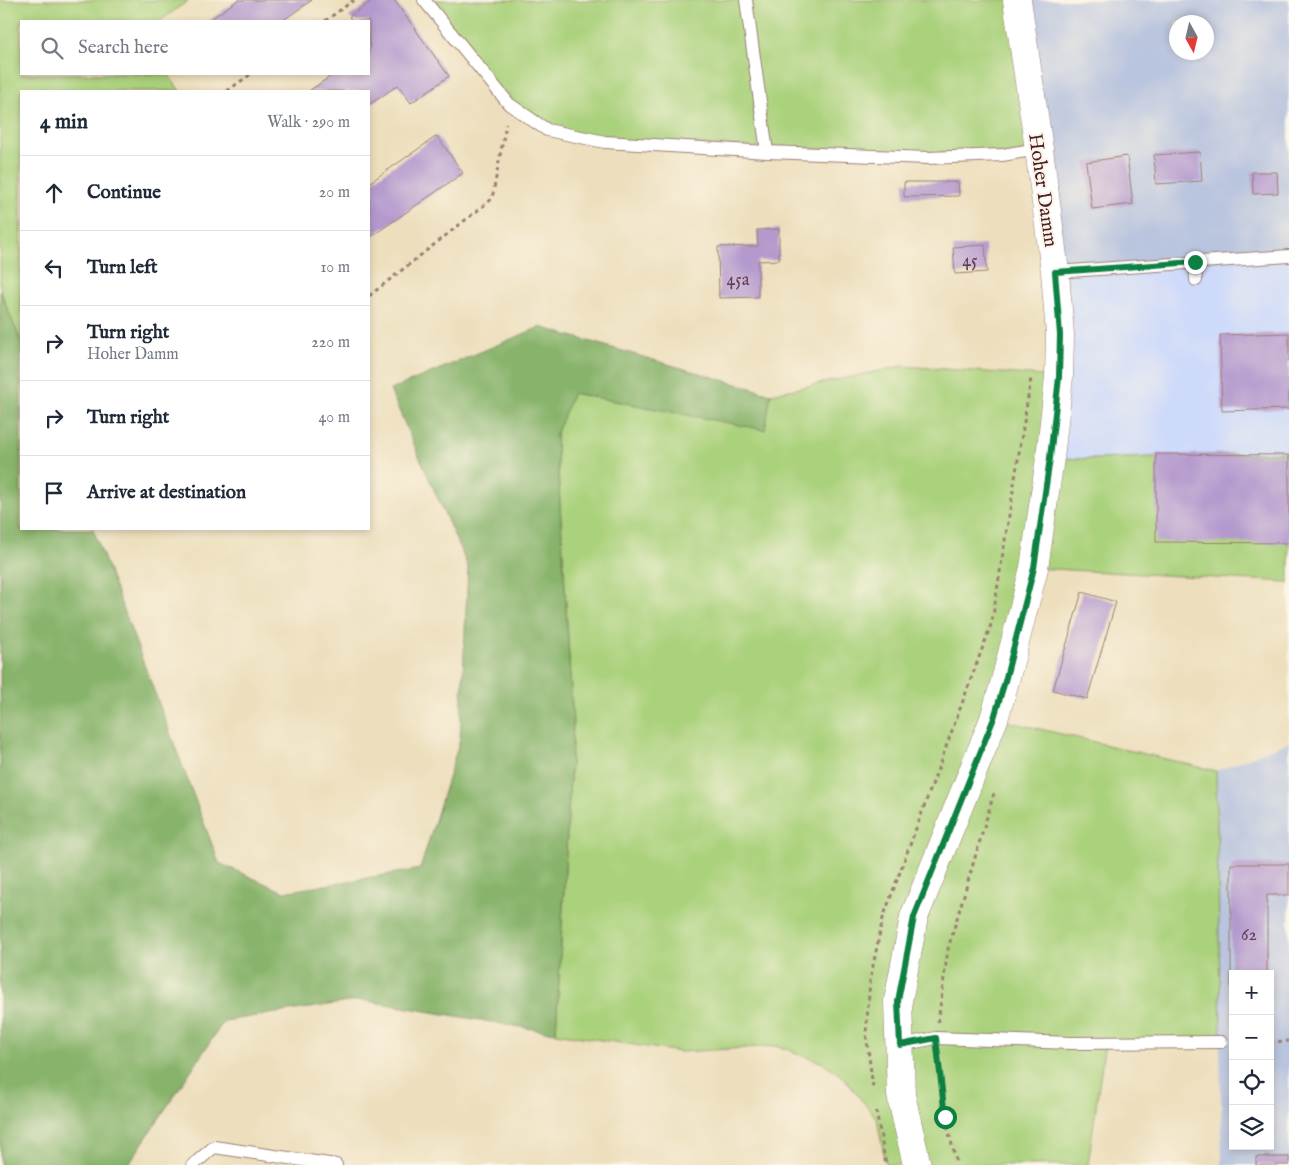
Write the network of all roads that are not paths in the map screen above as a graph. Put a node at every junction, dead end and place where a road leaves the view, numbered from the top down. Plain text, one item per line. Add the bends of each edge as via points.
1 (424, 0) edge
2 (746, 0) edge
3 (1017, 0) edge
4 (1039, 149) junction
5 (767, 152) junction
6 (1289, 256) edge
7 (1195, 262) junction
8 (1055, 272) junction
9 (1196, 280) dead end
10 (1220, 1042) dead end
11 (900, 1045) junction
12 (194, 1165) edge
13 (336, 1165) edge
14 (918, 1165) edge

1 - 5 lane via 509,104 547,130 605,142
2 - 5 lane
3 - 4 main road, Hoher Damm
4 - 5 lane via 1002,155 928,158
4 - 8 main road, Hoher Damm
6 - 7 lane
7 - 8 lane
7 - 9 lane
8 - 11 main road, Hoher Damm via 1060,335 1059,377 1034,568 994,718 914,917 898,1001
10 - 11 lane via 1072,1043 936,1038
11 - 14 main road, Hoher Damm via 901,1095
12 - 13 lane via 214,1147

